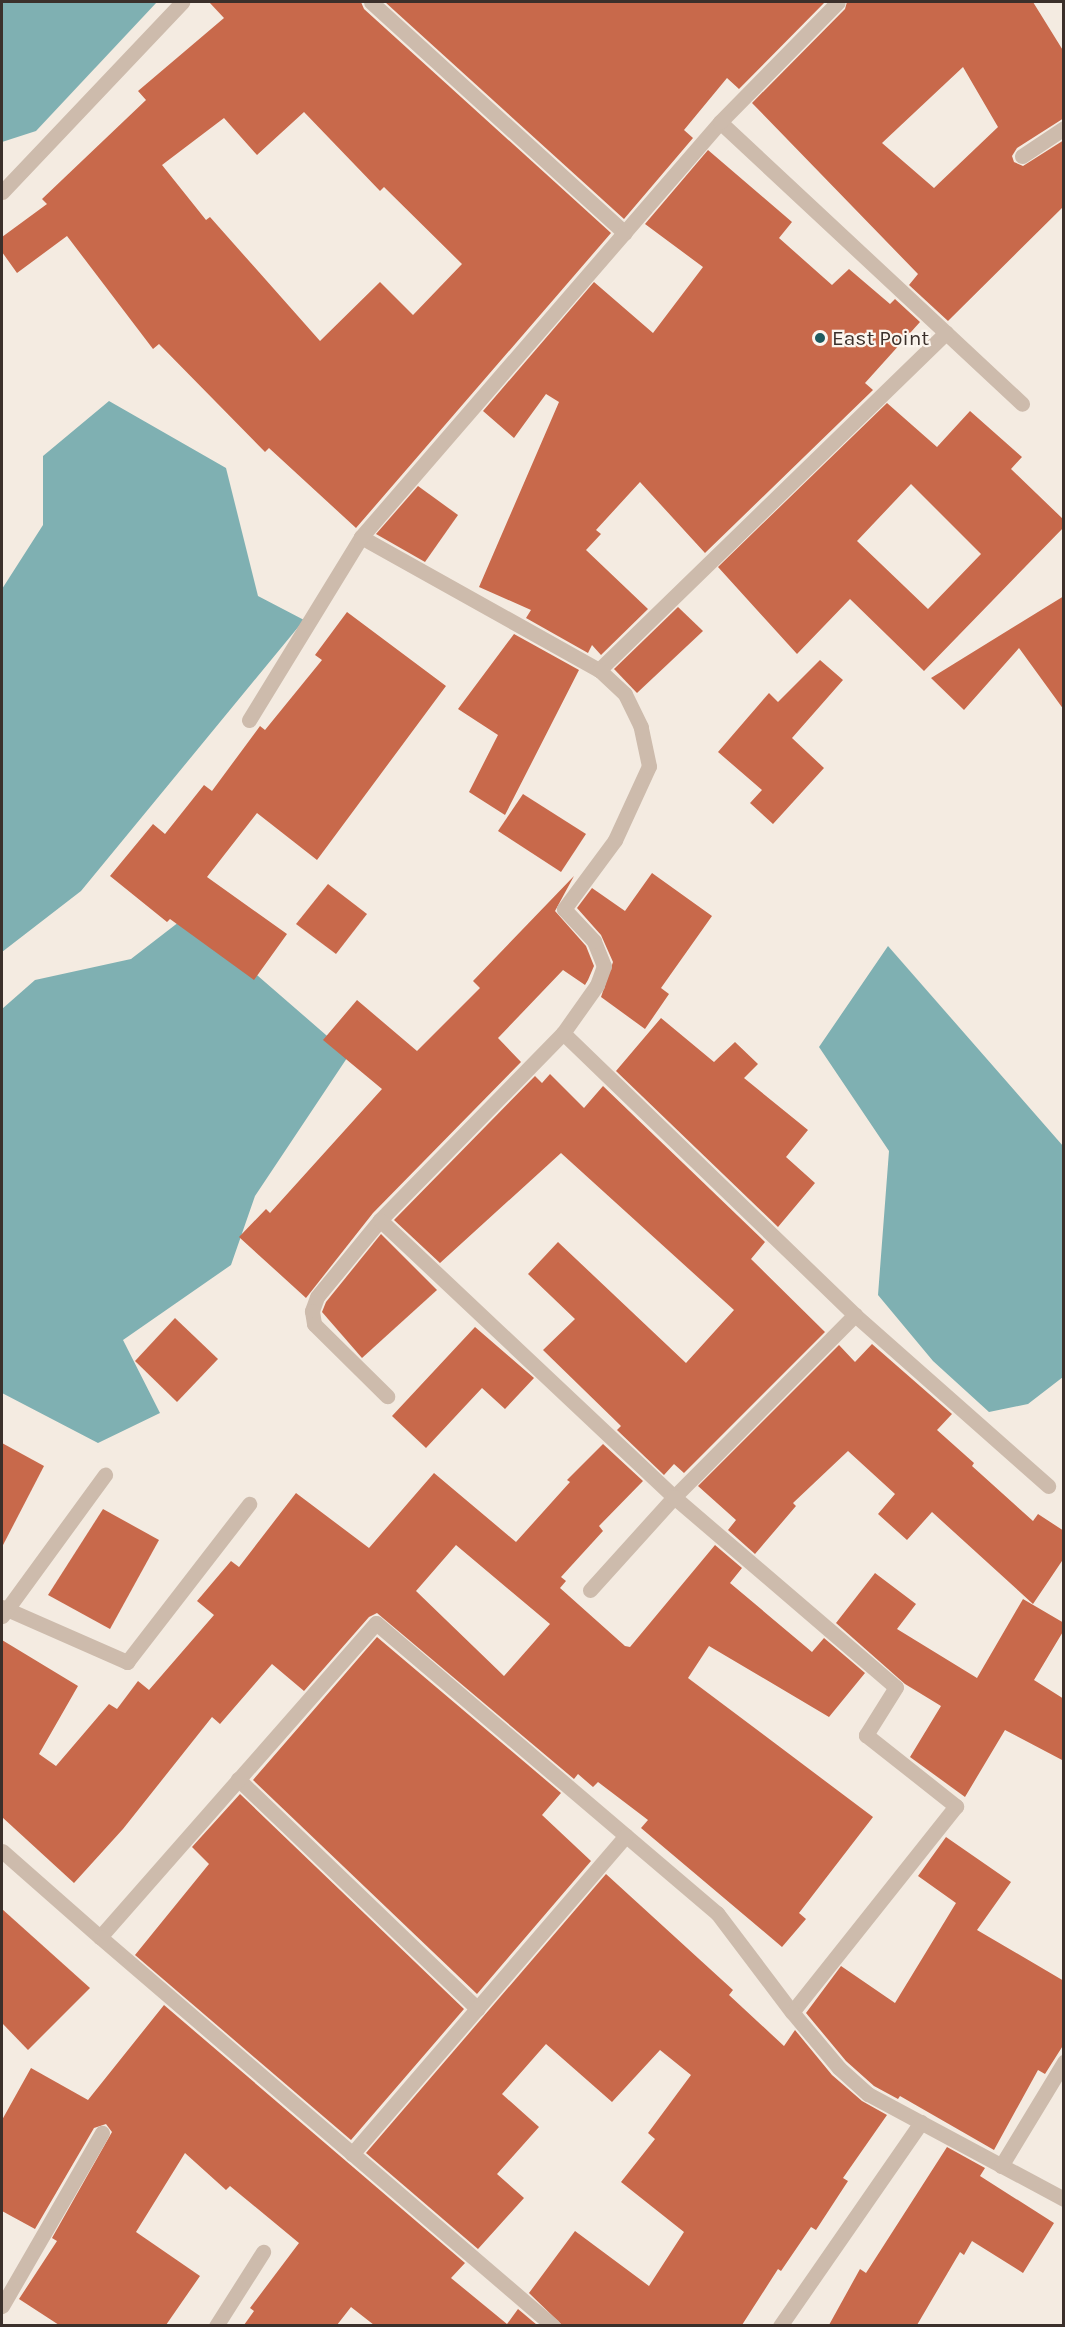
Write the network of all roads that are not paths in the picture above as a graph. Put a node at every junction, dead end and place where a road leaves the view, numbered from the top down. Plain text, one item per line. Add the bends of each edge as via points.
1 (182, 2) edge
2 (371, 2) edge
3 (838, 2) edge
4 (720, 122) junction
5 (1064, 128) edge
6 (1022, 156) dead end
7 (2, 192) edge
8 (625, 233) junction
9 (946, 332) junction
10 (1022, 404) dead end
11 (361, 537) junction
12 (599, 670) junction
13 (249, 720) dead end
14 (563, 1033) junction
15 (380, 1220) junction
16 (855, 1314) junction
17 (387, 1396) dead end
18 (105, 1475) dead end
19 (1048, 1486) dead end
20 (674, 1497) junction
21 (249, 1504) dead end
22 (590, 1590) dead end
23 (3, 1611) edge
24 (238, 1779) junction
25 (626, 1836) junction
26 (2, 1851) edge
27 (100, 1937) junction
28 (478, 2009) junction
29 (792, 2012) junction
30 (1064, 2062) edge
31 (921, 2122) junction
32 (102, 2133) dead end
33 (352, 2154) junction
34 (1001, 2166) junction
35 (1064, 2199) edge
36 (263, 2252) dead end
37 (2, 2306) edge
38 (216, 2325) edge
39 (554, 2325) edge
40 (780, 2325) edge

1 - 7 street
2 - 8 street
3 - 4 street
4 - 8 street
4 - 9 street
5 - 6 street
8 - 11 street
9 - 10 street
9 - 12 street
11 - 12 street
11 - 13 street
12 - 14 street via 625,694 641,727 649,766 615,840 564,909 594,941 604,966 597,985
14 - 15 street
14 - 16 street
15 - 17 street via 317,1297 312,1311 314,1324
15 - 20 street
16 - 19 street
16 - 20 street
18 - 23 street
20 - 22 street
20 - 29 street via 896,1687 866,1735 956,1806
21 - 23 street via 127,1662
24 - 25 street via 376,1623
24 - 27 street
24 - 28 street
25 - 28 street
25 - 29 street via 717,1913
26 - 27 street
27 - 33 street
28 - 33 street
29 - 31 street via 839,2068 868,2094
30 - 34 street
31 - 34 street
31 - 40 street
32 - 37 street
33 - 39 street
34 - 35 street
36 - 38 street

